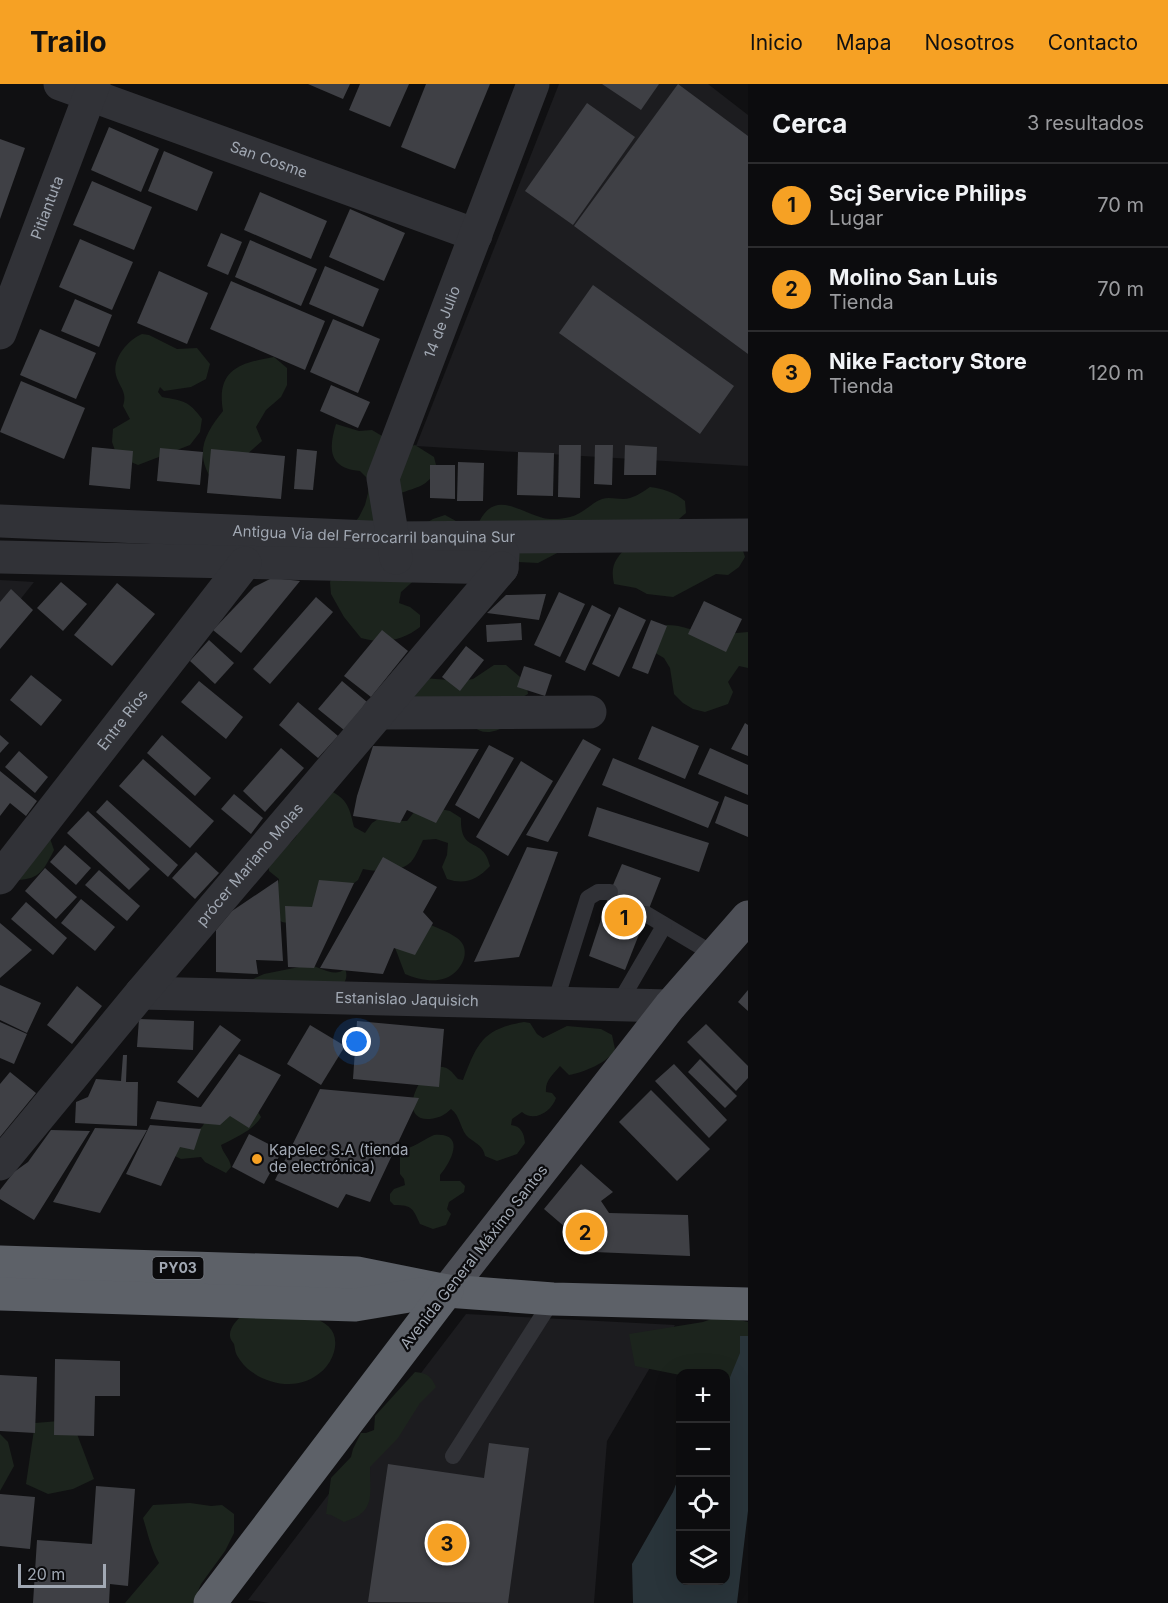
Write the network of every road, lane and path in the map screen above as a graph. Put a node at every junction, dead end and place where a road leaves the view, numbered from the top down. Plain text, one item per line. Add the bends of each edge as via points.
1 (534, 84) edge
2 (81, 88) edge
3 (476, 235) junction
4 (0, 333) edge
5 (0, 521) edge
6 (748, 535) edge
7 (395, 552) junction
8 (503, 553) junction
9 (0, 557) edge
10 (245, 563) junction
11 (590, 712) dead end
12 (378, 713) junction
13 (0, 878) edge
14 (610, 892) dead end
15 (646, 914) dead end
16 (748, 917) edge
17 (664, 926) junction
18 (715, 955) junction
19 (141, 993) junction
20 (555, 1003) junction
21 (618, 1005) junction
22 (670, 1006) junction
23 (0, 1164) edge
24 (0, 1262) edge
25 (447, 1290) junction
26 (0, 1294) edge
27 (553, 1299) junction
28 (748, 1304) edge
29 (453, 1456) dead end
30 (210, 1603) edge

1 - 3 street, 14 de Julio
2 - 3 street, San Cosme
2 - 4 street, Pitiantuta
3 - 7 street, 14 de Julio via 383,478
5 - 7 street, Antigua Via del Ferrocarril banquina Sur
6 - 8 street, Antigua Via del Ferrocarril banquina Sur
7 - 8 street, Antigua Via del Ferrocarril banquina Sur
7 - 10 street
8 - 12 street, prócer Mariano Molas
9 - 10 street
10 - 13 street, Entre Ríos
11 - 12 street
12 - 19 street, prócer Mariano Molas
14 - 20 lane via 598,892 588,898
15 - 17 lane
16 - 18 main road, Avenida General Máximo Santos
17 - 18 lane
17 - 21 lane
18 - 22 main road, Avenida General Máximo Santos
19 - 20 street, Estanislao Jaquisich
19 - 23 street, prócer Mariano Molas
20 - 21 street, Estanislao Jaquisich
21 - 22 street, Estanislao Jaquisich
22 - 25 main road, Avenida General Máximo Santos
24 - 25 highway, PY03 via 357,1273
25 - 26 highway, PY03 via 355,1305
25 - 27 highway, PY03
25 - 30 highway, Avenida General Máximo Santos
27 - 28 highway, PY03
27 - 29 lane

